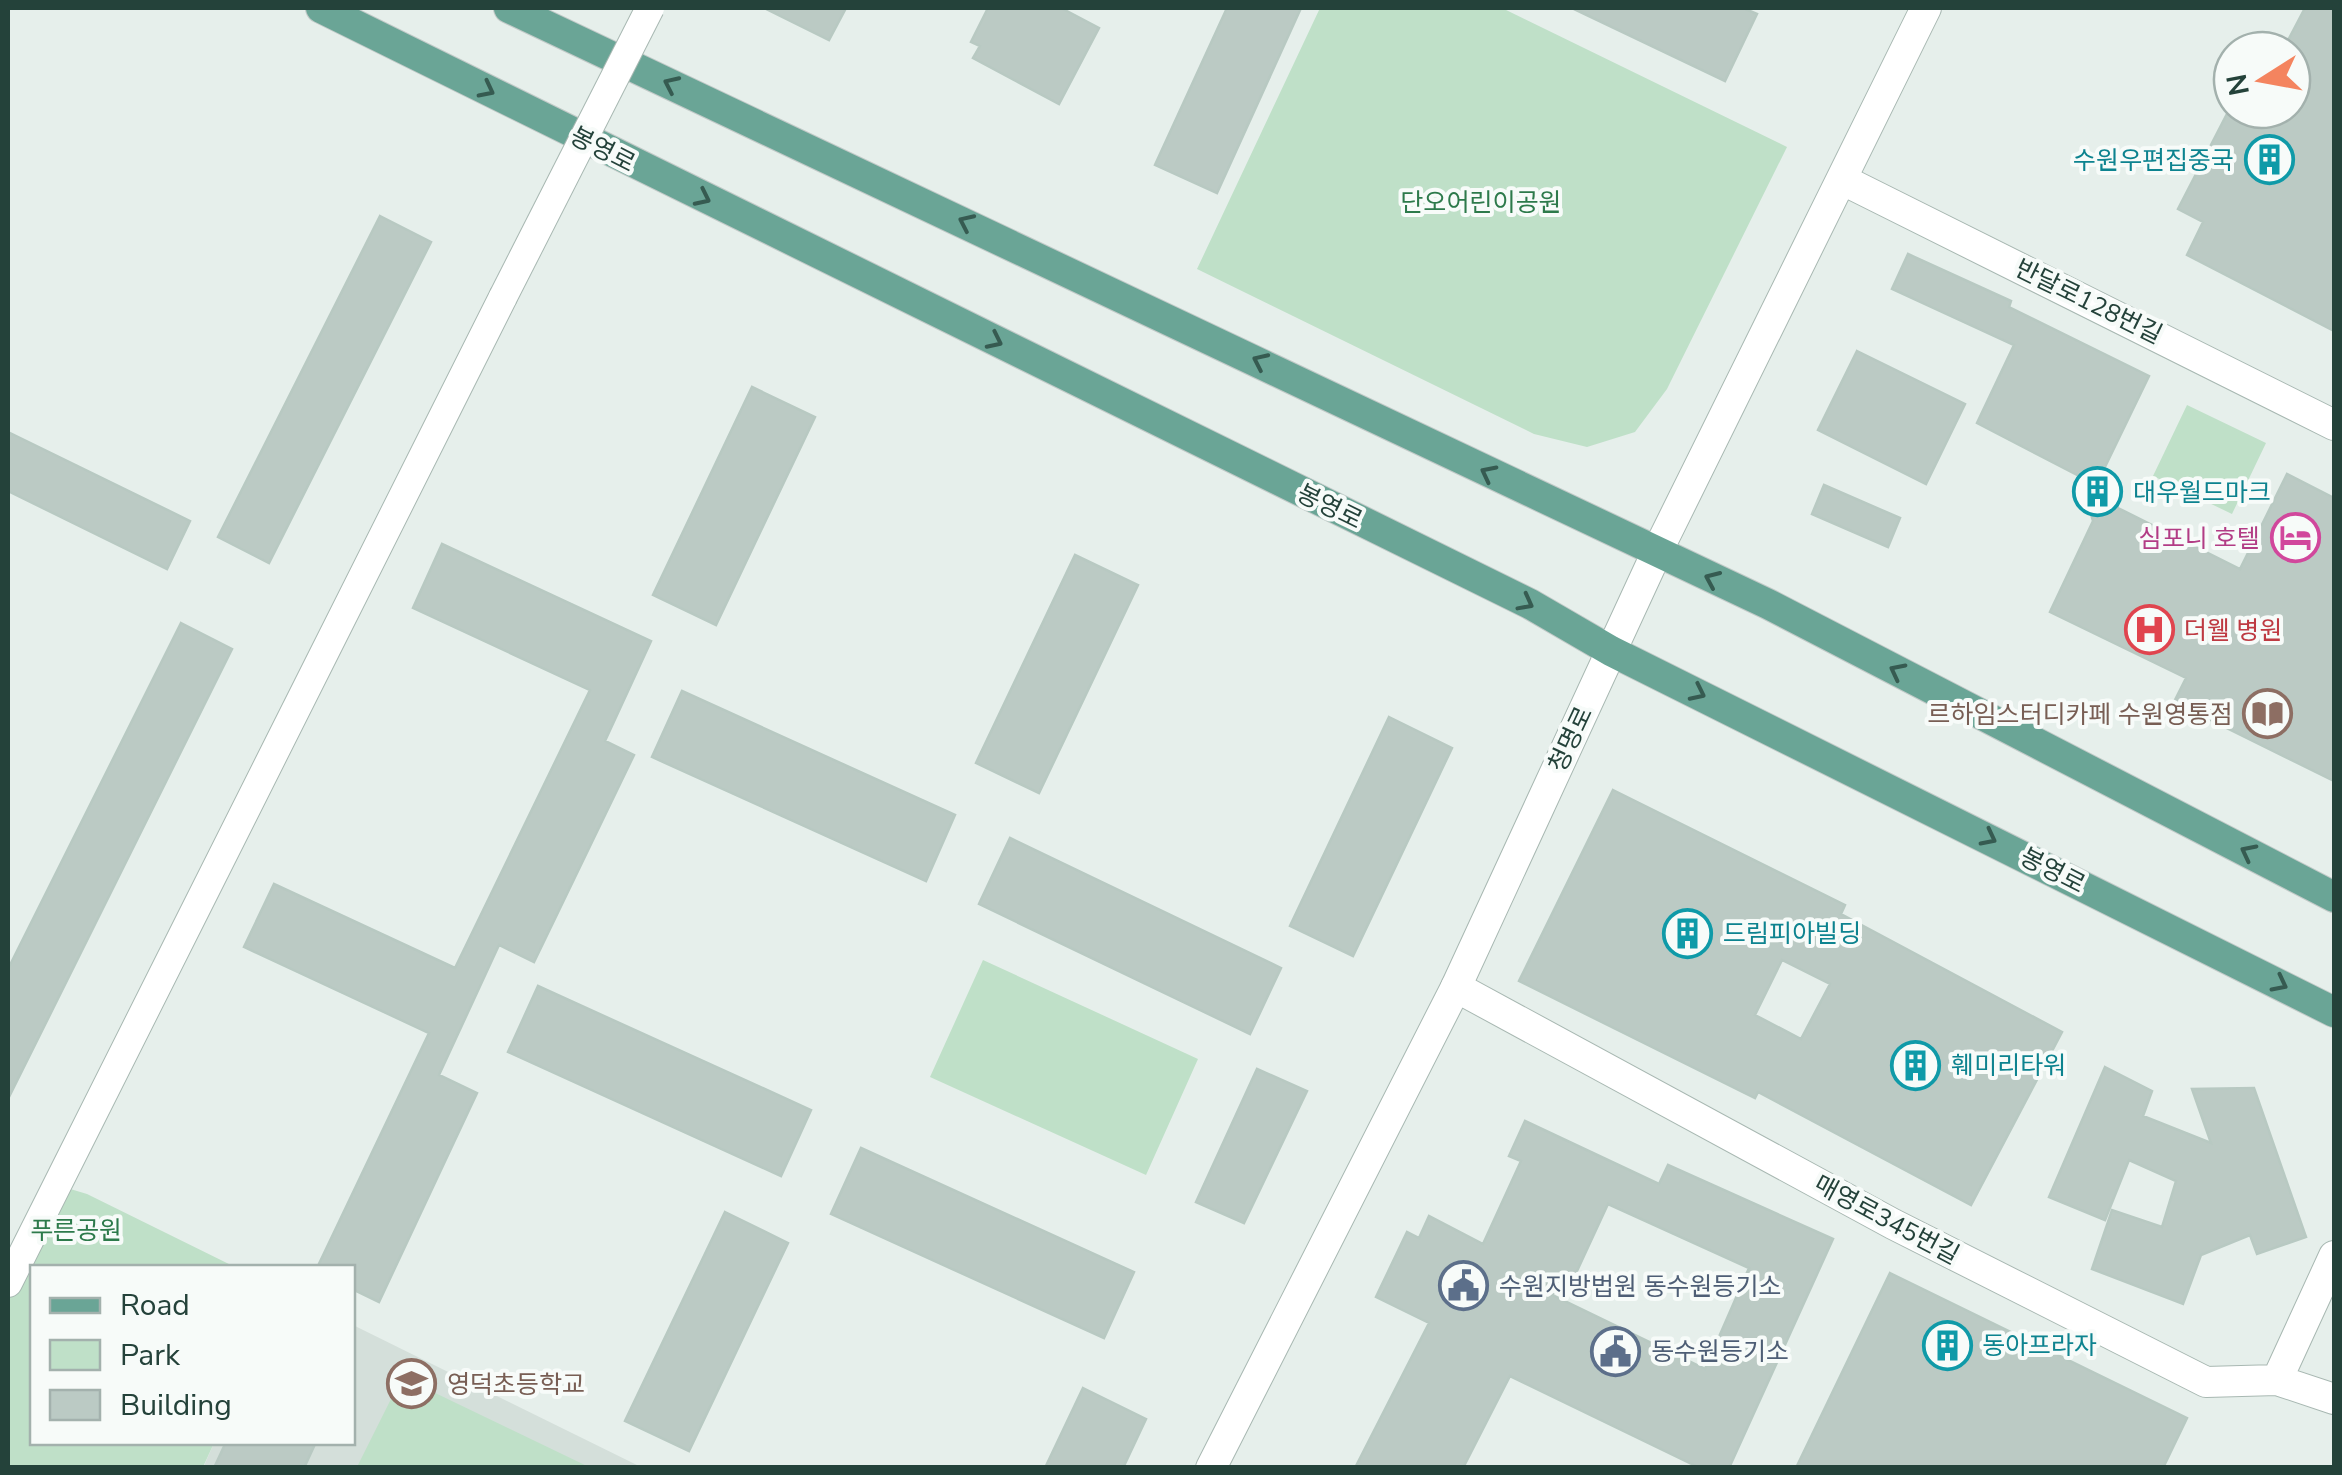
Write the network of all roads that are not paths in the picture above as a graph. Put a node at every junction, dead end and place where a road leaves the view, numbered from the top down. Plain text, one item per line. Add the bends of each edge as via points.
1 (321, 8) edge
2 (509, 8) edge
3 (650, 8) edge
4 (1926, 8) edge
5 (1843, 180) junction
6 (2334, 424) edge
7 (1656, 554) junction
8 (1610, 651) junction
9 (2334, 897) edge
10 (1456, 988) junction
11 (2334, 1012) edge
12 (2334, 1256) edge
13 (8, 1283) edge
14 (2277, 1380) junction
15 (2334, 1400) edge
16 (1211, 1468) edge

1 -> 8 main road, 봉영로 via 1530,604
7 -> 2 main road
3 - 13 street, bridge
4 - 5 street, 청명로
5 - 6 street, 반달로128번길
5 - 7 street, 청명로
7 - 8 street, 청명로
9 -> 7 main road via 1768,604
8 - 10 street, 청명로
8 -> 11 main road, 봉영로
10 - 14 street, 매영로345번길 via 1893,1224 2206,1382
10 - 16 street, 청명로
12 - 14 street
14 - 15 street, 매영로345번길

